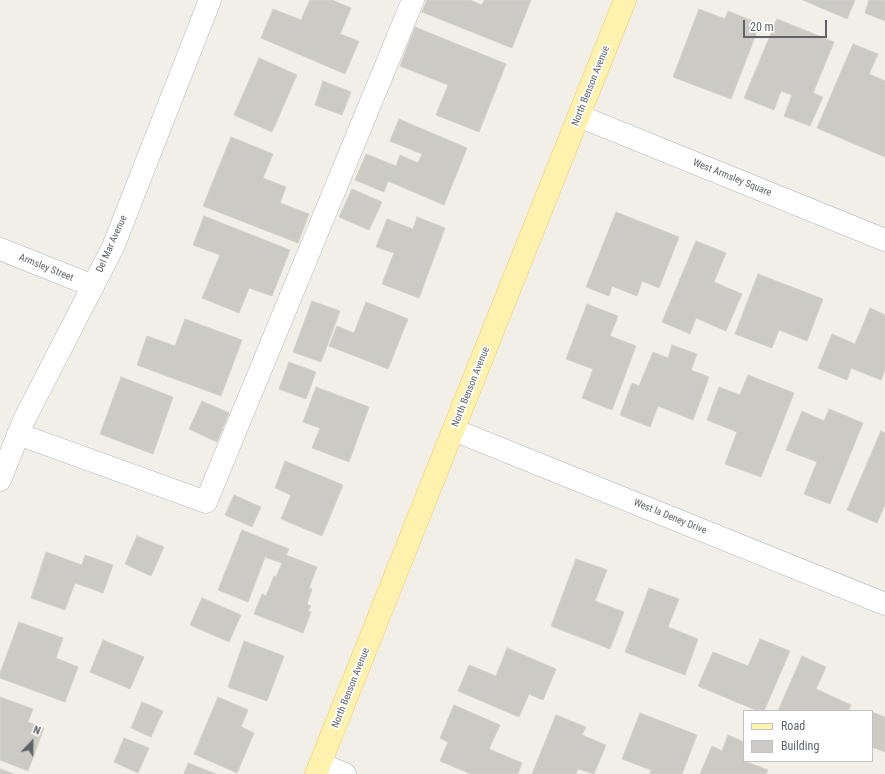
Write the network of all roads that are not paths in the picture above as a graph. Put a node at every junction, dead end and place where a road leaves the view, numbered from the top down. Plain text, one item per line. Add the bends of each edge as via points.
1 (210, 0) edge
2 (413, 0) edge
3 (625, 0) edge
4 (579, 116) junction
5 (885, 240) edge
6 (0, 249) edge
7 (93, 286) junction
8 (454, 430) junction
9 (18, 434) junction
10 (0, 480) edge
11 (885, 604) edge
12 (318, 769) edge
13 (345, 774) edge

1 - 7 street, Del Mar Avenue via 113,247
2 - 9 street via 206,502
3 - 4 main road, North Benson Avenue
4 - 5 street, West Armsley Square
4 - 8 main road, North Benson Avenue
6 - 7 street, Armsley Street
7 - 9 street, Del Mar Avenue
8 - 11 street, West la Deney Drive
8 - 12 main road, North Benson Avenue
9 - 10 street, Del Mar Avenue
12 - 13 street

